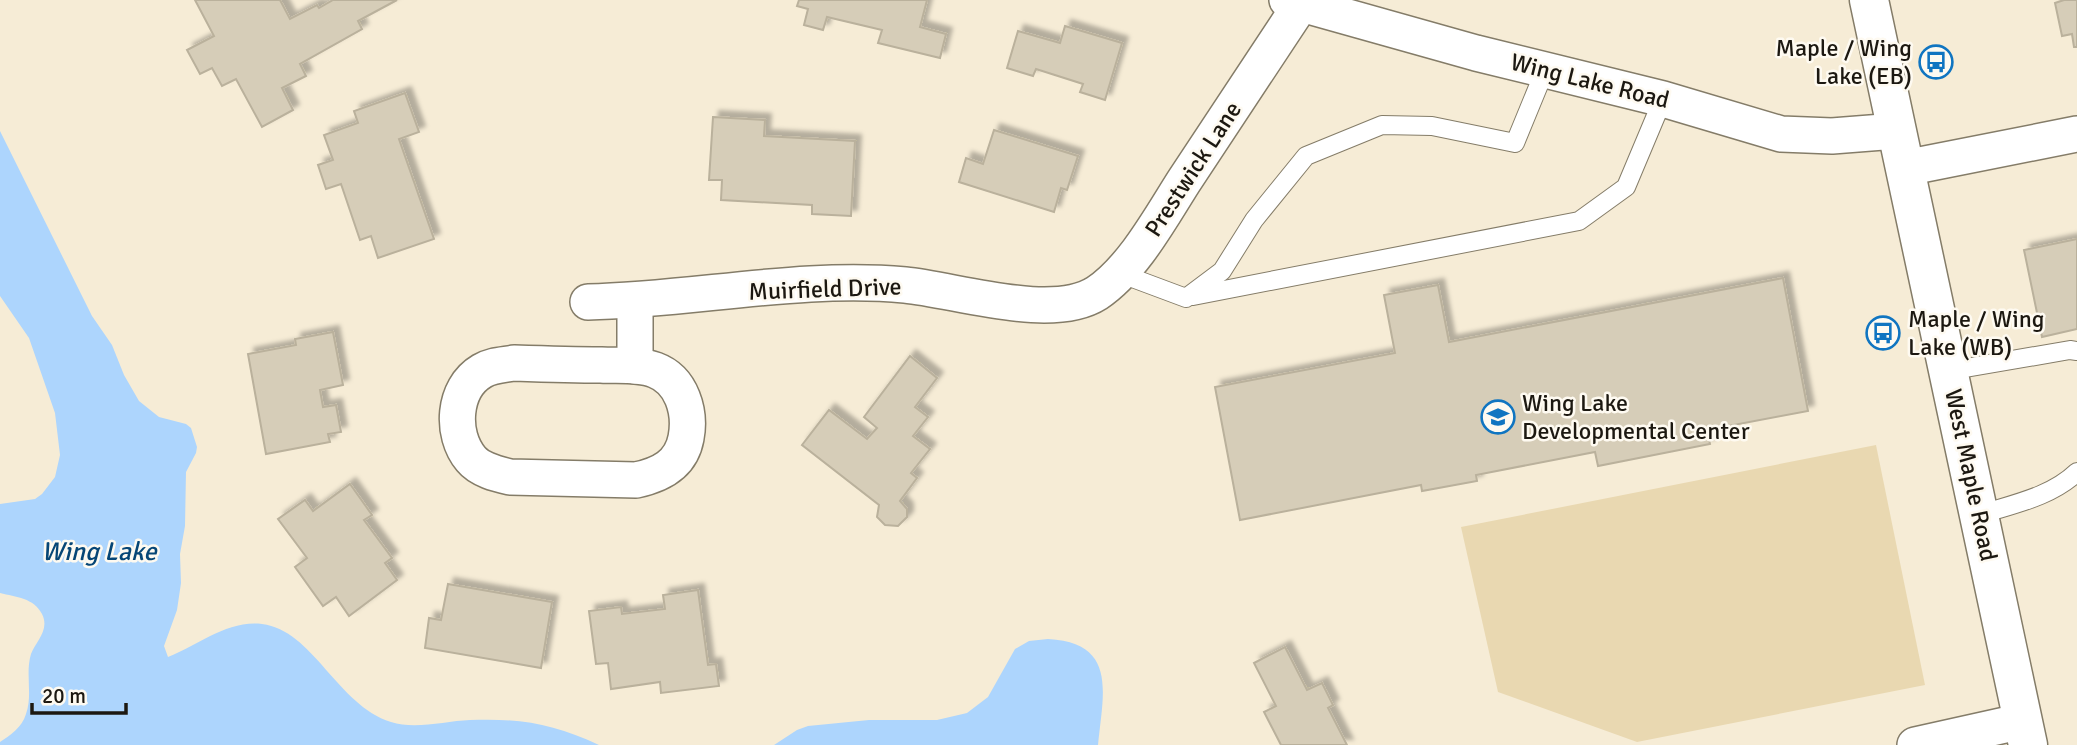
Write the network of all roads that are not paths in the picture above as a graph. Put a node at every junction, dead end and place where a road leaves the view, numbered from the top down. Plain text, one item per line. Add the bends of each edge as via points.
1 (1869, 0) edge
2 (1294, 2) edge
3 (1545, 70) junction
4 (1664, 99) junction
5 (1896, 131) junction
6 (2077, 134) edge
7 (1905, 168) junction
8 (1119, 273) junction
9 (1186, 298) junction
10 (635, 301) junction
11 (588, 302) dead end
12 (1060, 306) joint
13 (2077, 351) edge
14 (635, 366) junction
15 (1948, 371) junction
16 (2077, 472) edge
17 (1979, 515) junction
18 (2025, 733) edge
19 (1915, 745) edge

1 - 5 main road, West Maple Road
2 - 3 street, Wing Lake Road
2 - 8 street, Prestwick Lane via 1140,248
3 - 4 street, Wing Lake Road
3 - 9 lane via 1515,143 1432,127 1382,125 1306,156 1254,220 1222,271
4 - 5 street, Wing Lake Road via 1781,134
4 - 9 lane via 1626,187 1578,221
5 - 7 main road, West Maple Road
6 - 7 street
7 - 15 main road, West Maple Road
8 - 9 lane
8 - 12 street, Prestwick Lane via 1097,293
10 - 11 street, Muirfield Drive
10 - 12 street, Muirfield Drive via 869,284
10 - 14 street
13 - 15 lane
14 - 14 street via 514,363 480,372 463,393 457,419 460,441 471,461 510,477 636,480 654,476 681,455 689,418 674,382 656,370
15 - 17 main road, West Maple Road
16 - 17 lane via 2063,485 2033,499
17 - 18 main road, West Maple Road
18 - 19 street

